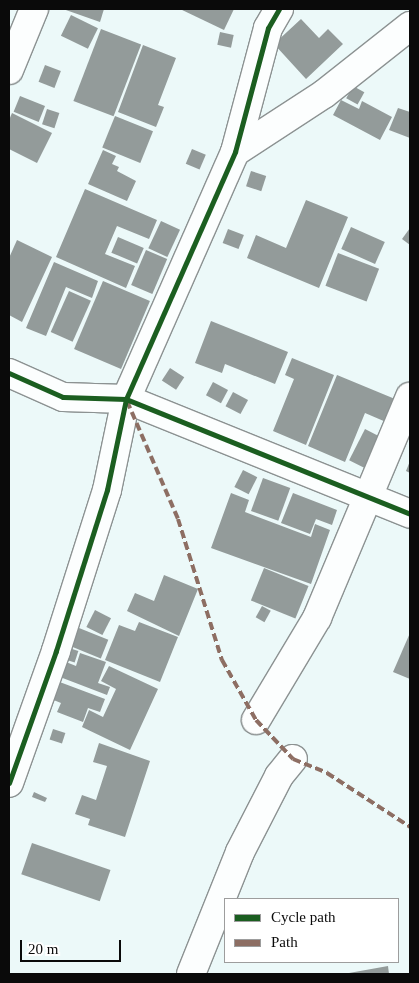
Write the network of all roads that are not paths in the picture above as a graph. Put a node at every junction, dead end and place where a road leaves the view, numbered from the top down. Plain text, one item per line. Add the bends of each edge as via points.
1 (34, 9) edge
2 (279, 9) edge
3 (410, 26) edge
4 (9, 70) edge
5 (235, 152) junction
6 (9, 373) edge
7 (410, 397) edge
8 (126, 399) junction
9 (367, 498) junction
10 (410, 514) edge
11 (256, 720) dead end
12 (293, 759) dead end
13 (9, 783) edge
14 (191, 974) edge

1 - 4 street
2 - 5 street via 268,28
3 - 5 street via 324,94
5 - 8 street
6 - 8 street via 63,397
7 - 9 street
8 - 9 street
8 - 13 street via 107,490 54,659
9 - 10 street
9 - 11 street via 317,618
12 - 14 street via 280,776 240,852

